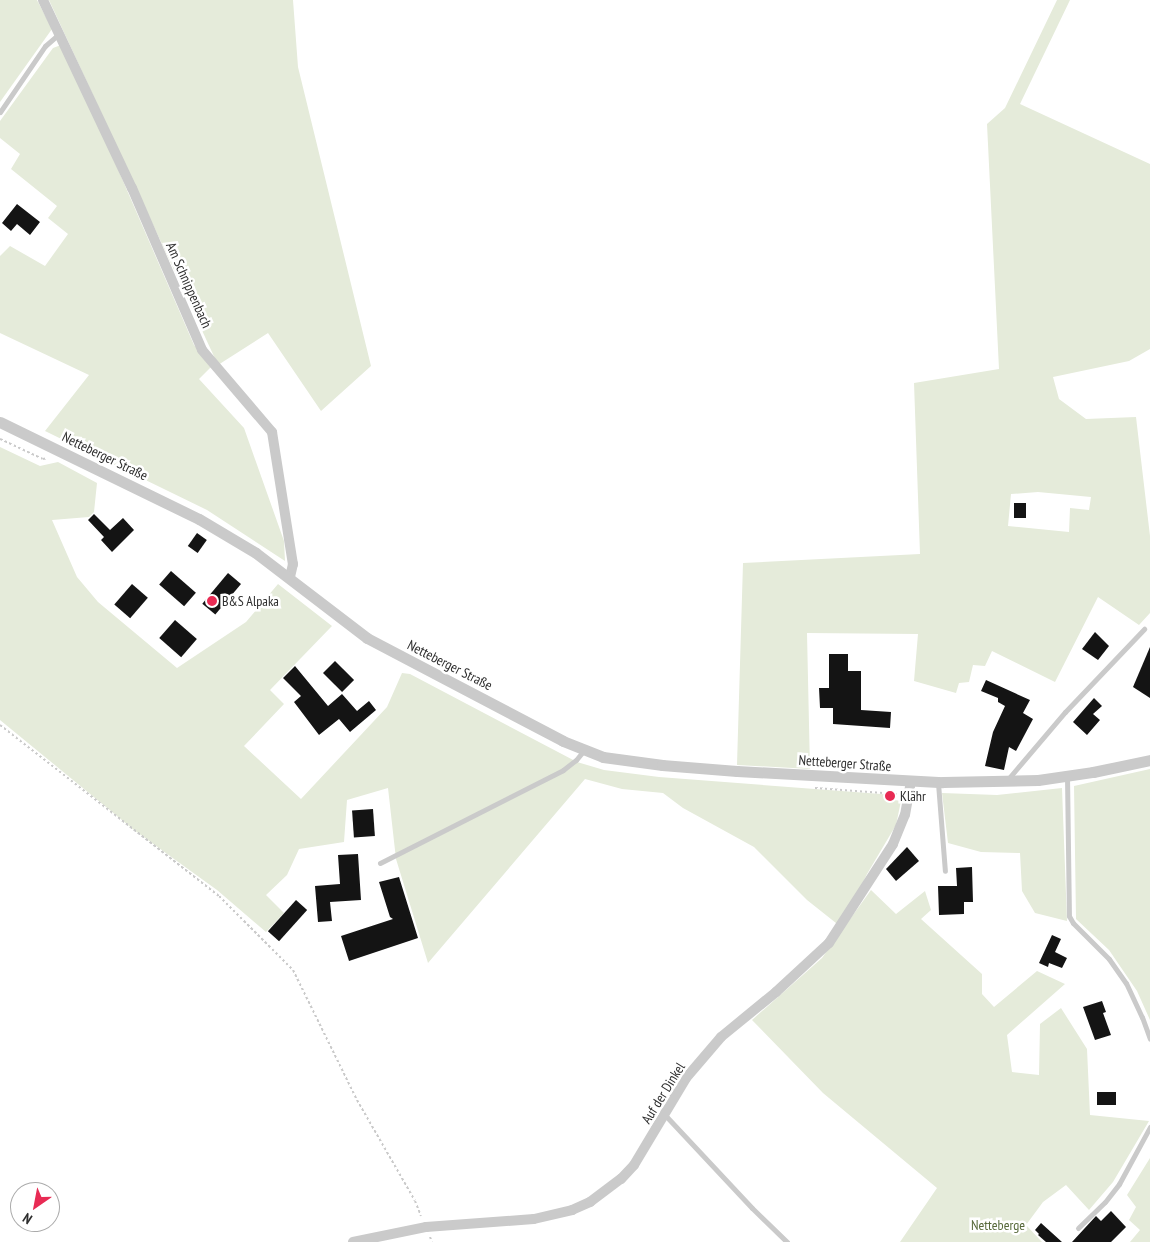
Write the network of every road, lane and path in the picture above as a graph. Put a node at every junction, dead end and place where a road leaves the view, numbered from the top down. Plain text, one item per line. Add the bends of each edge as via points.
1 (43, 0) edge
2 (61, 33) junction
3 (0, 112) edge
4 (0, 422) edge
5 (290, 577) junction
6 (1144, 629) dead end
7 (0, 725) edge
8 (584, 750) junction
9 (1150, 760) edge
10 (1068, 776) junction
11 (911, 782) junction
12 (938, 782) junction
13 (1006, 782) junction
14 (380, 862) dead end
15 (945, 871) dead end
16 (1150, 1039) edge
17 (665, 1115) junction
18 (1150, 1127) edge
19 (426, 1227) junction
20 (1078, 1228) dead end
21 (352, 1242) edge
22 (787, 1242) edge

1 - 2 street, Am Schnippenbach
2 - 3 lane via 45,46
2 - 5 street, Am Schnippenbach via 202,350 272,432 293,564
4 - 5 street, Netteberger Straße via 199,519
5 - 8 street, Netteberger Straße via 367,638
6 - 13 lane via 1065,712
7 - 19 path via 219,896 293,970 357,1100 415,1201
8 - 11 street, Netteberger Straße via 603,757 662,765
8 - 14 lane via 563,770
9 - 10 street, Netteberger Straße
10 - 13 street, Netteberger Straße
10 - 16 lane via 1069,916 1072,923 1109,959 1126,983
11 - 12 street, Netteberger Straße
11 - 17 street, Auf der Dinkel via 905,815 893,844 828,943 722,1037 686,1078
12 - 13 street, Netteberger Straße
12 - 15 lane
17 - 19 street, Auf der Dinkel via 634,1165 590,1202 534,1219
17 - 22 lane
18 - 20 lane via 1119,1184
19 - 21 street, Auf der Dinkel

